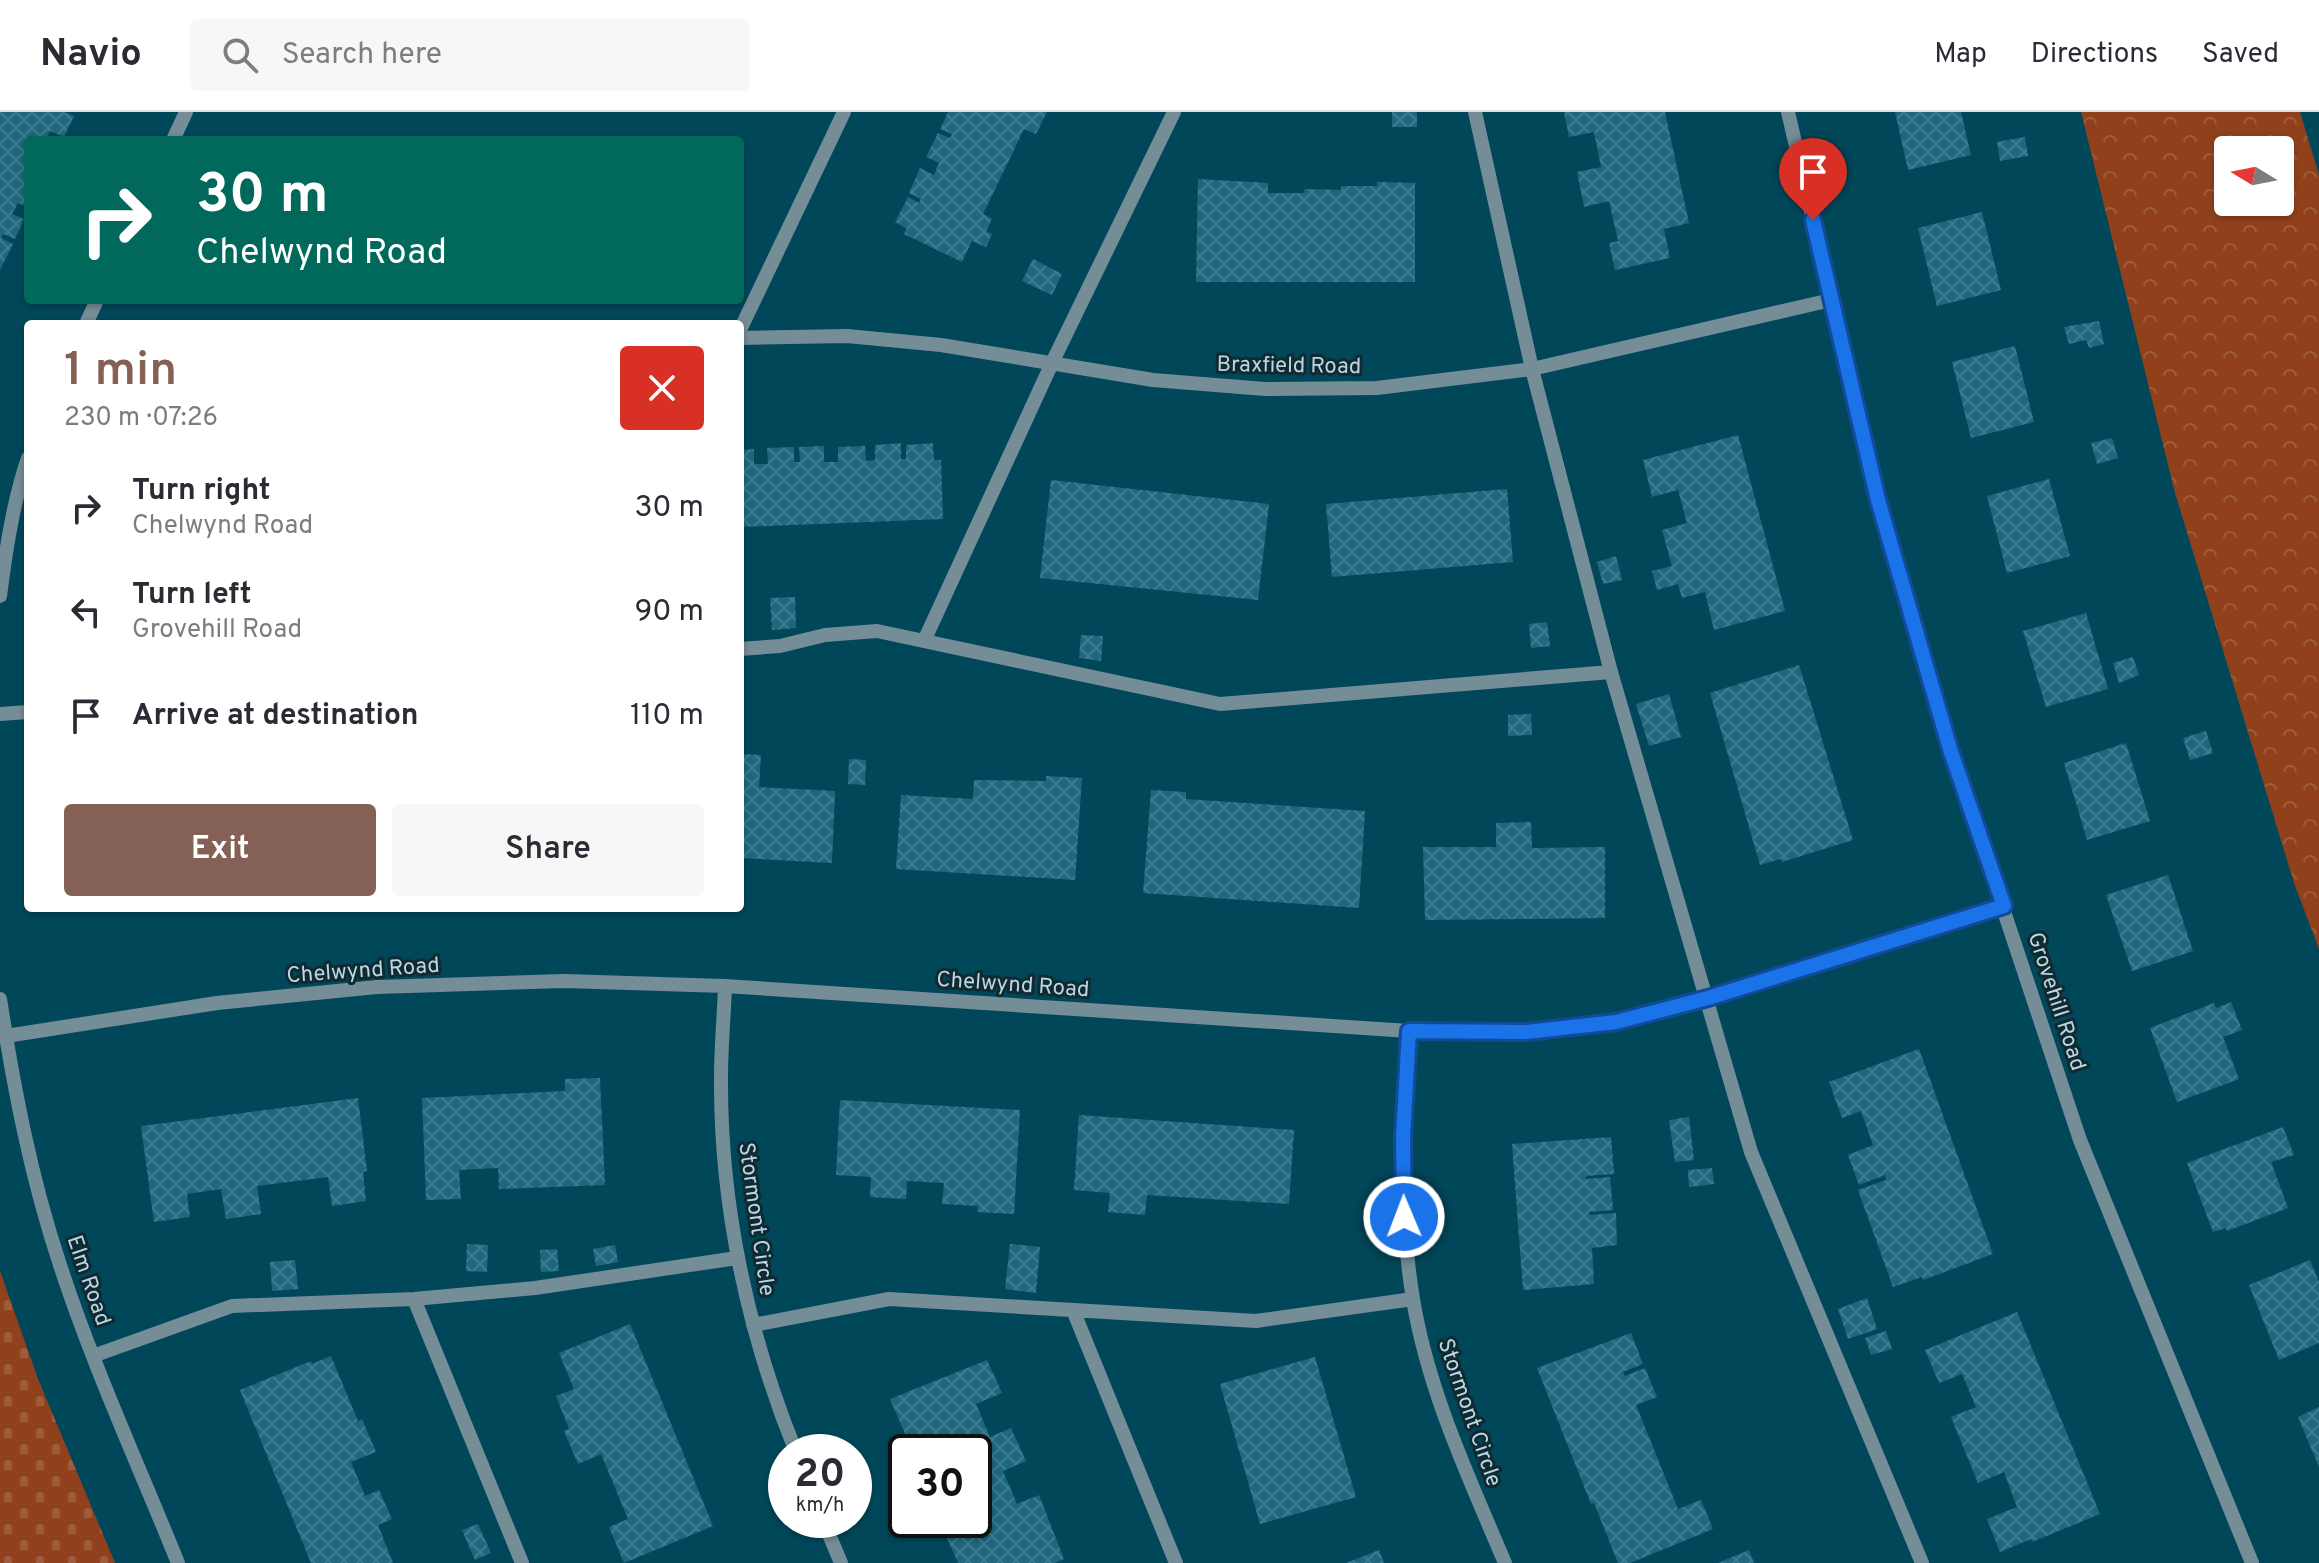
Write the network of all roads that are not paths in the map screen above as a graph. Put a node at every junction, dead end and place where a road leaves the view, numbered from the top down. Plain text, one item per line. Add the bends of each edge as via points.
1 (186, 112) edge
2 (844, 112) edge
3 (1174, 112) edge
4 (1475, 112) edge
5 (1788, 112) edge
6 (175, 136) edge
7 (1831, 300) junction
8 (744, 322) edge
9 (744, 338) edge
10 (1052, 363) junction
11 (1532, 369) junction
12 (24, 470) edge
13 (2, 558) edge
14 (0, 596) edge
15 (924, 641) junction
16 (744, 649) edge
17 (1611, 672) junction
18 (24, 712) edge
19 (0, 714) edge
20 (2004, 906) junction
21 (725, 986) junction
22 (1708, 998) junction
23 (0, 999) edge
24 (1409, 1031) junction
25 (6, 1036) junction
26 (737, 1258) junction
27 (414, 1299) junction
28 (1413, 1299) junction
29 (1073, 1310) junction
30 (753, 1325) junction
31 (93, 1356) junction
32 (789, 1434) edge
33 (831, 1538) edge
34 (178, 1563) edge
35 (522, 1563) edge
36 (841, 1563) edge
37 (1176, 1563) edge
38 (1505, 1563) edge
39 (1922, 1563) edge
40 (2252, 1563) edge

1 - 6 street
2 - 8 street
3 - 10 street
4 - 11 street
5 - 7 street, Grovehill Road
7 - 11 street, Braxfield Road
7 - 20 street, Grovehill Road via 1878,500 1950,749
9 - 10 street, Braxfield Road via 847,336
10 - 11 street, Braxfield Road via 1153,380 1265,389 1377,388
10 - 15 street
11 - 17 street
12 - 13 street
13 - 14 street
15 - 16 street via 877,631
15 - 17 street via 1220,704
17 - 22 street
18 - 19 street
20 - 22 street, Chelwynd Road
20 - 40 street, Grovehill Road via 2080,1140
21 - 24 street, Chelwynd Road
21 - 25 street, Chelwynd Road via 564,981 377,987 217,1003
21 - 26 street, Stormont Circle via 721,1079
22 - 24 street, Chelwynd Road via 1616,1022 1526,1032
22 - 39 street via 1751,1152
23 - 25 street, Elm Road
24 - 28 street, Stormont Circle via 1404,1217
25 - 31 street, Elm Road via 40,1196
26 - 27 street via 535,1288
26 - 30 street, Stormont Circle
27 - 31 street via 232,1306
27 - 35 street
28 - 29 street via 1256,1321
28 - 38 street, Stormont Circle via 1430,1372
29 - 30 street via 889,1299
29 - 37 street
30 - 32 street, Stormont Circle
31 - 34 street, Elm Road
33 - 36 street

